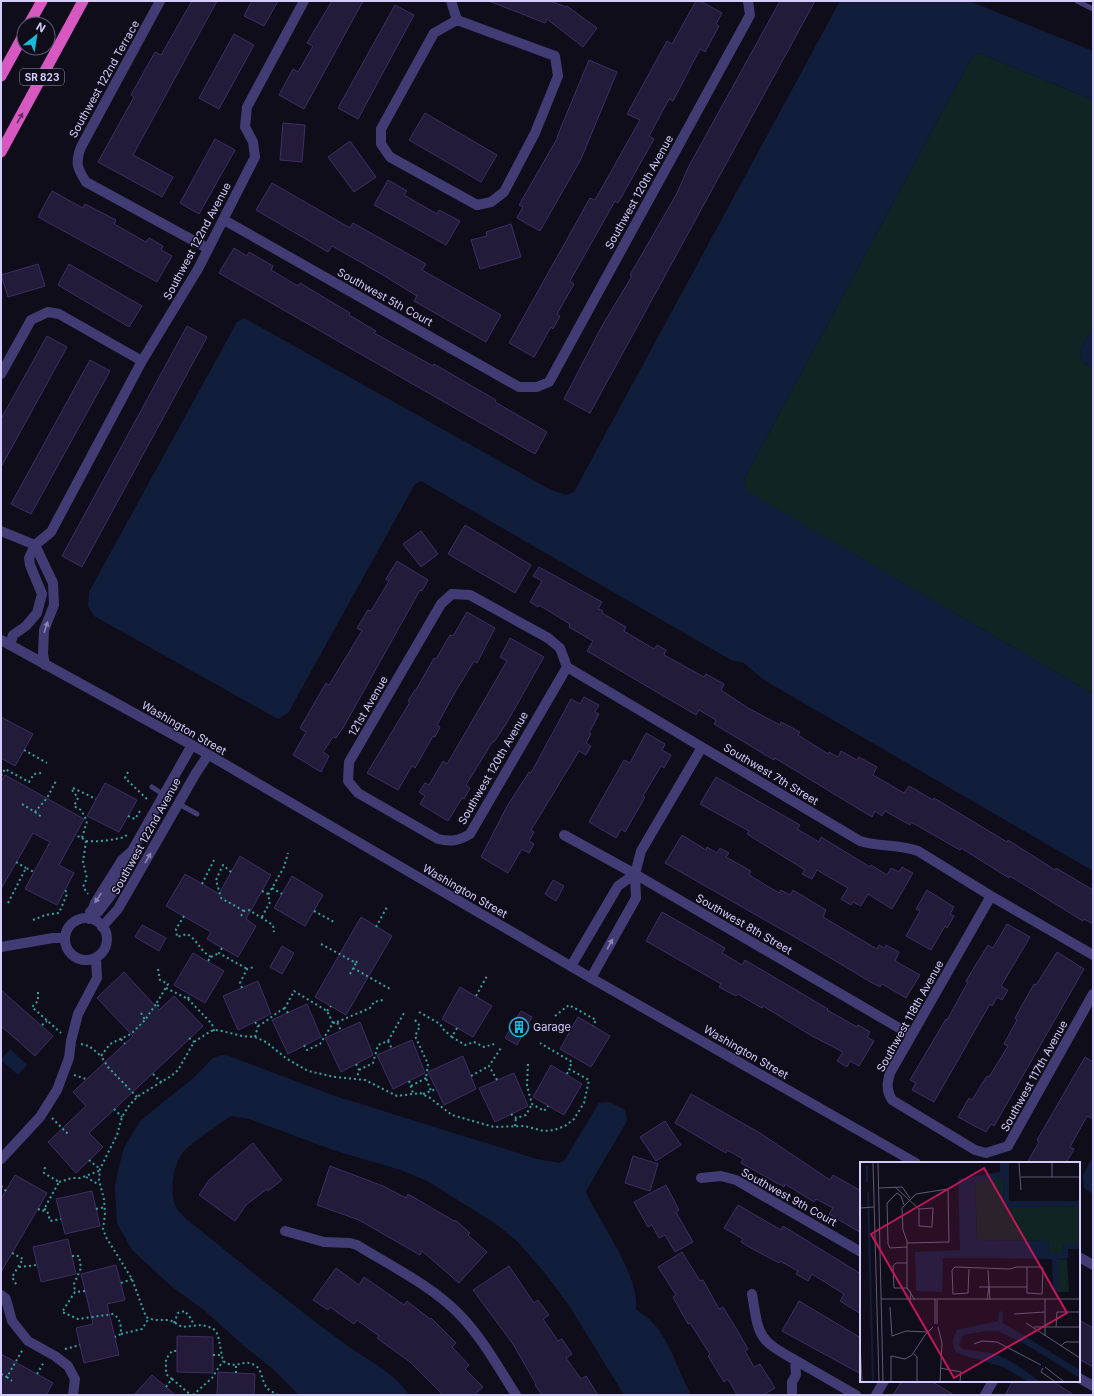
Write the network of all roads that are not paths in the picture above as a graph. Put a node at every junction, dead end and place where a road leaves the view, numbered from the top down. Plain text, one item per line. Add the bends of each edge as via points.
1 (42, 1) edge
2 (83, 1) edge
3 (160, 1) edge
4 (304, 1) edge
5 (451, 1) edge
6 (748, 1) edge
7 (1077, 1) edge
8 (1093, 9) edge
9 (34, 16) edge
10 (457, 20) junction
11 (16, 49) edge
12 (1, 76) edge
13 (1, 152) edge
14 (224, 220) junction
15 (207, 248) junction
16 (142, 361) junction
17 (1, 374) edge
18 (537, 387) joint
19 (1, 531) edge
20 (35, 545) junction
21 (5, 642) edge
22 (46, 665) junction
23 (567, 668) junction
24 (192, 745) junction
25 (702, 747) junction
26 (208, 755) junction
27 (152, 787) dead end
28 (164, 795) junction
29 (179, 804) junction
30 (197, 814) dead end
31 (399, 816) joint
32 (564, 835) dead end
33 (635, 874) junction
34 (991, 896) junction
35 (91, 911) junction
36 (102, 927) junction
37 (65, 938) junction
38 (1, 947) edge
39 (1093, 955) edge
40 (96, 958) junction
41 (570, 966) junction
42 (591, 978) junction
43 (1093, 994) edge
44 (911, 1035) junction
45 (940, 1130) joint
46 (1, 1159) edge
47 (914, 1162) edge
48 (701, 1178) dead end
49 (285, 1231) dead end
50 (860, 1251) edge
51 (1080, 1258) edge
52 (1093, 1265) edge
53 (752, 1294) dead end
54 (1, 1295) edge
55 (795, 1360) junction
56 (1080, 1379) edge
57 (883, 1382) edge
58 (992, 1382) edge
59 (1093, 1386) edge
60 (73, 1395) edge
61 (516, 1395) edge
62 (792, 1395) edge
63 (856, 1395) edge
64 (876, 1395) edge
65 (985, 1395) edge

1 - 9 highway
13 -> 2 highway, SR 823
3 - 15 street, Southwest 122nd Terrace via 81,147 77,159 78,170 86,182
4 - 14 street, Southwest 122nd Avenue via 247,107 244,127 253,142 255,157
5 - 10 street
6 - 18 street, Southwest 120th Avenue via 750,15 549,382
7 - 8 lane
10 - 10 street via 555,56 558,76 535,133 504,192 491,202 477,205 390,158 381,144 381,129 434,33
11 - 12 highway, SR 823
14 - 15 street, Southwest 122nd Avenue
14 - 18 street, Southwest 5th Court via 520,387
15 - 16 street, Southwest 122nd Avenue via 182,297
16 - 17 street via 59,314 48,312 31,320
16 - 20 street, Southwest 122nd Avenue via 51,532
19 - 20 street
20 - 21 street via 29,558 42,594 37,613 26,626
22 -> 20 street via 43,654 44,630 54,605 53,583
21 - 22 street, Washington Street
22 - 24 street, Washington Street
23 - 25 street, Southwest 7th Street
23 - 31 street, Southwest 120th Avenue via 470,834 460,840 449,842 438,839
23 - 31 street, 121st Avenue via 560,648 548,638 470,595 452,594 441,604 349,762 348,782 358,793
24 - 26 street, Washington Street
24 - 28 street, Southwest 122nd Avenue
25 - 33 street via 641,851
25 - 34 street, Southwest 7th Street via 860,841 906,846 918,851
26 - 29 street, Southwest 122nd Avenue
26 - 41 street, Washington Street
27 - 28 lane
28 - 29 street
28 -> 35 street, Southwest 122nd Avenue via 129,855 122,860
29 - 30 lane
36 -> 29 street, Southwest 122nd Avenue via 118,909
32 - 33 street, Southwest 8th Street
33 - 41 street via 618,886
42 -> 33 street via 636,898
33 - 44 street, Southwest 8th Street
34 - 39 street, Southwest 7th Street
34 - 44 street, Southwest 118th Avenue
35 - 36 street
35 - 37 street via 68,928
36 - 40 street via 107,938 106,944
37 - 38 street
37 - 40 street via 66,948 73,956 84,960
40 - 46 street via 97,978 78,1014 69,1058 57,1090 44,1112
41 - 42 street, Washington Street
42 - 47 street, Washington Street
43 - 45 street, Southwest 117th Avenue via 1008,1146 986,1153 975,1150
44 - 45 street, Southwest 118th Avenue via 890,1073 887,1092 892,1100
48 - 50 street, Southwest 9th Court via 721,1176 736,1180
49 - 61 street via 324,1242 357,1245 433,1292 458,1313 480,1339
51 - 52 street
53 - 55 street via 763,1339
54 - 60 street via 6,1299 12,1321 28,1340 68,1366 76,1379
55 - 62 street via 796,1374 792,1382
55 - 63 street
56 - 59 street
57 - 64 street
58 - 65 street

